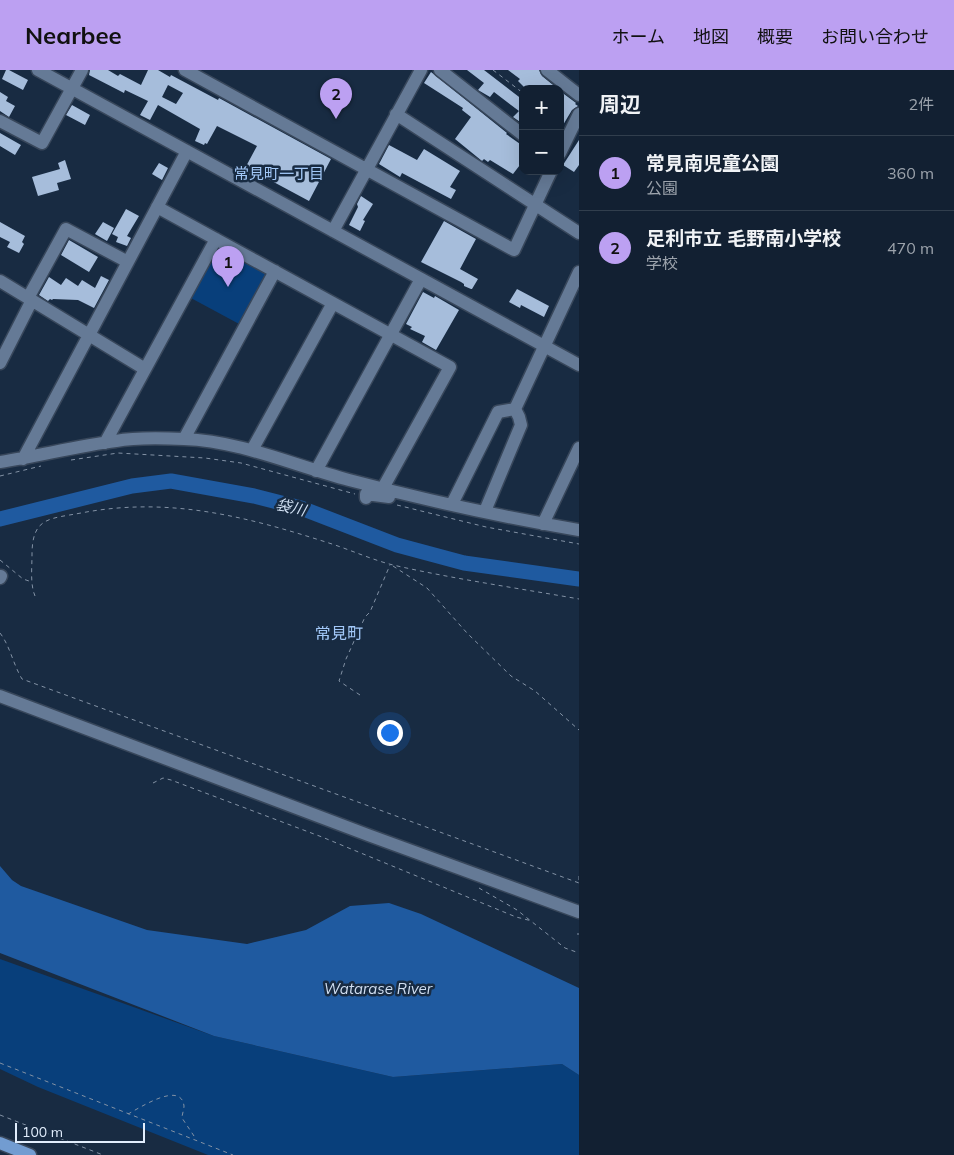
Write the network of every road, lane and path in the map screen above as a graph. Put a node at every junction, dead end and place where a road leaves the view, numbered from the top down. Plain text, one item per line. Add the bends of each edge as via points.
1 (38, 70) edge
2 (82, 70) edge
3 (185, 70) edge
4 (421, 70) edge
5 (440, 70) edge
6 (494, 70) edge
7 (547, 70) edge
8 (201, 74) edge
9 (72, 89) junction
10 (519, 90) edge
11 (579, 95) edge
12 (396, 114) junction
13 (579, 114) edge
14 (0, 121) edge
15 (519, 132) edge
16 (564, 145) edge
17 (187, 151) junction
18 (367, 169) junction
19 (549, 175) edge
20 (536, 204) junction
21 (157, 207) junction
22 (333, 230) junction
23 (579, 233) edge
24 (216, 239) junction
25 (128, 262) junction
26 (275, 271) junction
27 (579, 272) edge
28 (421, 279) junction
29 (0, 281) edge
30 (30, 299) junction
31 (333, 303) junction
32 (89, 335) junction
33 (391, 335) junction
34 (545, 346) junction
35 (0, 363) edge
36 (579, 364) edge
37 (145, 369) junction
38 (515, 409) junction
39 (184, 439) junction
40 (105, 442) junction
41 (252, 450) junction
42 (578, 453) edge
43 (23, 459) junction
44 (72, 460) dead end
45 (0, 462) edge
46 (47, 465) dead end
47 (316, 471) junction
48 (0, 476) edge
49 (383, 488) junction
50 (366, 498) joint
51 (434, 500) junction
52 (452, 504) junction
53 (394, 505) dead end
54 (484, 511) junction
55 (543, 524) junction
56 (579, 530) edge
57 (579, 544) edge
58 (0, 560) edge
59 (390, 564) junction
60 (32, 582) junction
61 (35, 596) dead end
62 (579, 600) edge
63 (0, 633) edge
64 (360, 695) dead end
65 (0, 696) edge
66 (579, 730) edge
67 (152, 783) dead end
68 (579, 876) edge
69 (579, 882) edge
70 (472, 884) dead end
71 (579, 912) edge
72 (532, 921) junction
73 (579, 953) edge
74 (0, 1063) edge
75 (128, 1114) junction
76 (0, 1115) edge
77 (197, 1140) junction
78 (0, 1143) edge
79 (30, 1155) edge
80 (103, 1155) edge
81 (234, 1155) edge

1 - 9 street
2 - 9 street
3 - 8 street
4 - 12 street
5 - 15 street
6 - 10 path
7 - 11 street
8 - 18 street
9 - 14 street via 42,143
9 - 17 street
12 - 18 street
12 - 20 street
13 - 16 street
17 - 21 street
17 - 22 street
18 - 20 street via 514,250
18 - 22 street
19 - 20 street
20 - 23 street
21 - 24 street
21 - 25 street
22 - 28 street
24 - 26 street
24 - 37 street
25 - 30 street via 66,229
25 - 32 street
26 - 31 street
26 - 39 street
27 - 34 street
28 - 33 street
28 - 34 street
29 - 30 street
30 - 32 street
30 - 35 street
31 - 33 street
31 - 41 street
32 - 37 street
32 - 43 street
33 - 47 street
33 - 49 street via 450,367
34 - 36 street
34 - 38 street
37 - 40 street
38 - 52 street via 498,412
38 - 54 street via 521,425
39 - 40 street
39 - 41 street
40 - 43 street
41 - 47 street
42 - 55 street
43 - 45 street
44 - 50 path via 118,454 204,458 241,463
46 - 48 path
47 - 49 street
49 - 51 street
50 - 51 street via 366,494 370,494
51 - 52 street
52 - 54 street
53 - 57 path
54 - 55 street
55 - 56 street
58 - 60 path
59 - 60 path via 244,518 188,508 114,507 41,524 32,540
59 - 62 path
59 - 64 path via 339,681
59 - 66 path via 427,588 511,676 535,691
60 - 61 path
63 - 69 path via 22,678
65 - 71 street
67 - 72 path via 163,778 171,780
68 - 69 path
70 - 72 path via 506,902
72 - 73 path via 565,948
74 - 75 path
75 - 77 path
75 - 77 path via 157,1098 178,1098 184,1107 182,1118
76 - 80 path
77 - 81 path
78 - 79 main road

